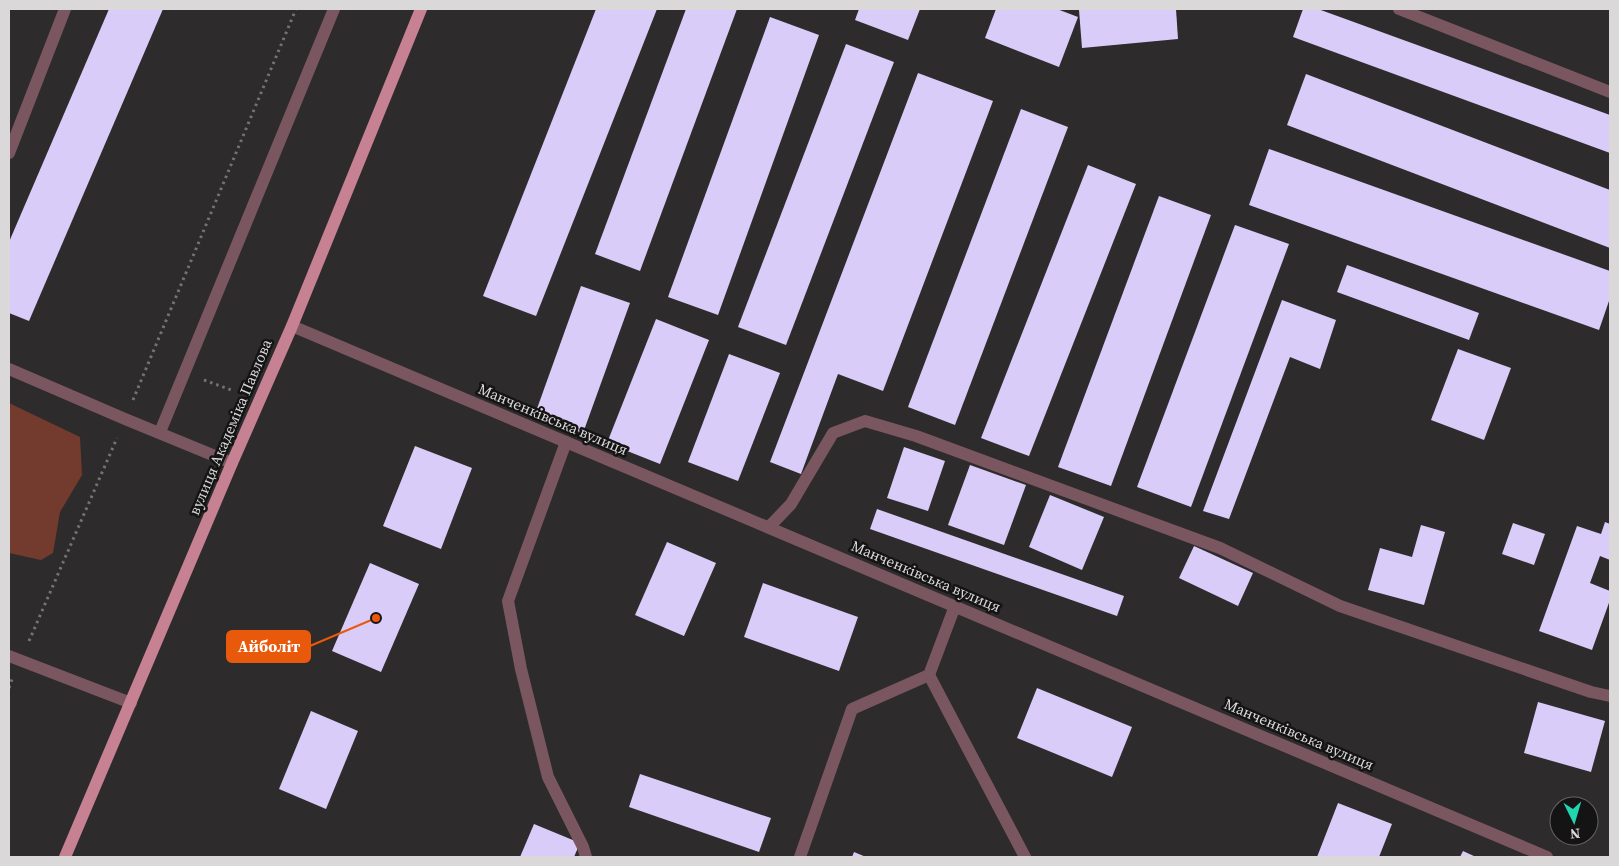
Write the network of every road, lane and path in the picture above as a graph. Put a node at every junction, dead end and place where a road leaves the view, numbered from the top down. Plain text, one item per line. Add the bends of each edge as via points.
1 (65, 9) edge
2 (296, 9) edge
3 (334, 9) edge
4 (422, 9) edge
5 (1399, 9) edge
6 (1610, 92) edge
7 (9, 153) edge
8 (292, 326) junction
9 (9, 370) edge
10 (184, 372) junction
11 (234, 391) dead end
12 (125, 420) junction
13 (160, 432) junction
14 (566, 442) junction
15 (232, 463) junction
16 (769, 528) junction
17 (955, 606) junction
18 (14, 658) edge
19 (928, 675) junction
20 (9, 688) edge
21 (1610, 696) edge
22 (131, 703) junction
23 (65, 857) edge
24 (586, 857) edge
25 (800, 857) edge
26 (1025, 857) edge
27 (1547, 857) edge

1 - 7 street
2 - 12 path
3 - 10 street
4 - 8 main road, вулиця Академіка Павлова
5 - 6 street
8 - 14 street, Манченківська вулиця
8 - 15 main road, вулиця Академіка Павлова
9 - 12 street
10 - 11 path
10 - 13 street
12 - 13 street
12 - 18 path
13 - 15 street
14 - 16 street, Манченківська вулиця
14 - 24 street via 508,602 548,777
15 - 22 main road, вулиця Академіка Павлова
16 - 17 street, Манченківська вулиця
16 - 21 street via 791,504 833,433 865,421 916,436 1220,548 1340,606
17 - 19 street
17 - 27 street, Манченківська вулиця
18 - 20 path
18 - 22 street
19 - 25 street via 852,709
19 - 26 street
22 - 23 main road, вулиця Академіка Павлова

